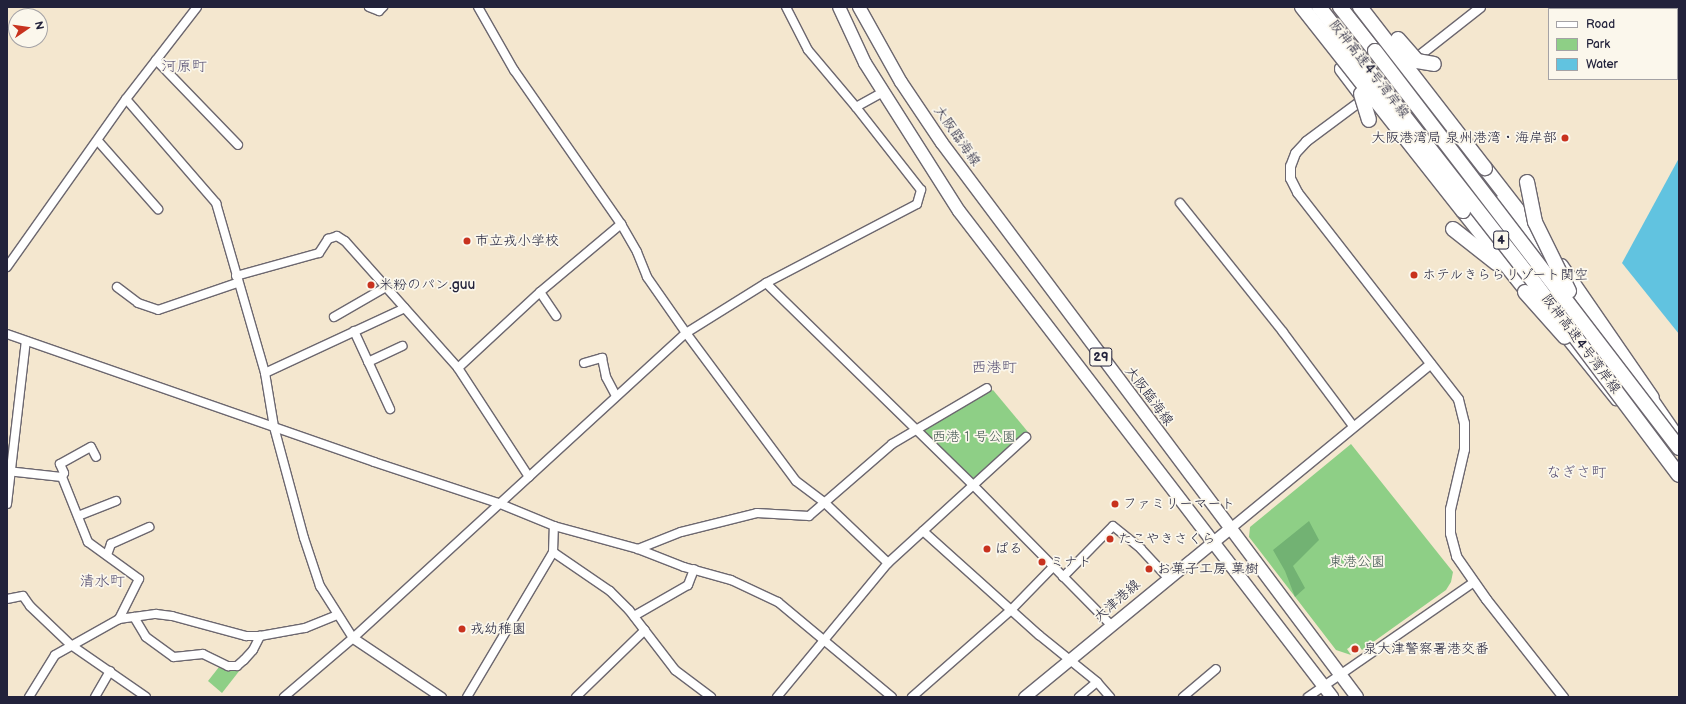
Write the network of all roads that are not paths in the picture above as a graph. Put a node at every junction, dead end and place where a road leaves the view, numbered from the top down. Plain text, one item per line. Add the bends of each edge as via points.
1 (197, 7) edge
2 (369, 7) edge
3 (383, 7) edge
4 (478, 7) edge
5 (786, 7) edge
6 (839, 7) edge
7 (860, 7) edge
8 (1301, 7) edge
9 (1310, 7) edge
10 (1319, 7) edge
11 (1340, 7) edge
12 (1353, 7) edge
13 (1360, 7) edge
14 (1367, 7) edge
15 (1480, 7) edge
16 (156, 60) junction
17 (1434, 64) dead end
18 (1401, 69) junction
19 (1376, 89) junction
20 (883, 92) junction
21 (126, 99) junction
22 (856, 107) junction
23 (1369, 120) dead end
24 (98, 141) junction
25 (238, 145) dead end
26 (1528, 182) dead end
27 (1180, 203) dead end
28 (158, 209) dead end
29 (621, 224) junction
30 (1453, 229) dead end
31 (7, 267) edge
32 (236, 280) junction
33 (766, 283) junction
34 (117, 287) dead end
35 (386, 287) junction
36 (540, 292) junction
37 (405, 308) junction
38 (556, 316) dead end
39 (334, 317) dead end
40 (354, 331) junction
41 (686, 333) junction
42 (1561, 333) junction
43 (7, 334) edge
44 (26, 341) junction
45 (403, 346) dead end
46 (368, 362) junction
47 (584, 363) dead end
48 (1430, 364) junction
49 (458, 368) junction
50 (265, 374) junction
51 (987, 388) dead end
52 (616, 396) junction
53 (1652, 398) junction
54 (390, 409) dead end
55 (1632, 412) junction
56 (1353, 426) junction
57 (274, 427) junction
58 (917, 430) junction
59 (1026, 437) dead end
60 (1678, 442) edge
61 (96, 457) dead end
62 (9, 472) edge
63 (1679, 475) edge
64 (62, 477) junction
65 (529, 477) junction
66 (1679, 481) edge
67 (972, 484) junction
68 (116, 501) dead end
69 (498, 503) junction
70 (825, 503) junction
71 (7, 504) edge
72 (78, 516) junction
73 (554, 526) junction
74 (149, 527) dead end
75 (1230, 528) junction
76 (923, 530) junction
77 (1213, 540) junction
78 (638, 549) junction
79 (553, 552) junction
80 (107, 555) junction
81 (888, 563) junction
82 (1053, 567) junction
83 (694, 569) junction
84 (1063, 576) junction
85 (1167, 577) junction
86 (1474, 582) junction
87 (7, 599) edge
88 (1011, 610) junction
89 (338, 615) junction
90 (634, 616) junction
91 (134, 617) junction
92 (119, 619) junction
93 (1111, 625) junction
94 (645, 630) junction
95 (260, 636) junction
96 (353, 638) junction
97 (824, 639) junction
98 (71, 645) junction
99 (1071, 659) junction
100 (1216, 669) dead end
101 (110, 671) junction
102 (1341, 675) junction
103 (1097, 682) junction
104 (1324, 686) junction
105 (890, 696) edge
106 (29, 697) edge
107 (95, 697) edge
108 (146, 697) edge
109 (284, 697) edge
110 (440, 697) edge
111 (467, 697) edge
112 (576, 697) edge
113 (711, 697) edge
114 (777, 697) edge
115 (912, 697) edge
116 (1024, 697) edge
117 (1079, 697) edge
118 (1110, 697) edge
119 (1183, 697) edge
120 (1308, 697) edge
121 (1332, 697) edge
122 (1357, 697) edge
123 (1563, 697) edge

1 - 16 street
2 - 3 street via 379,11
4 - 29 street via 514,70
5 - 22 street via 808,50
6 - 20 main road, 29 via 865,63
7 - 75 main road, 大阪臨海線 / 29 via 901,82 942,143
8 - 23 highway, bridge via 1362,94
8 - 42 highway, bridge
9 - 19 street
10 - 55 highway, 阪神高速4号湾岸線 / 4, bridge
11 - 60 highway, 阪神高速4号湾岸線 / 4, bridge
12 - 18 street
13 - 53 highway, 4, bridge via 1592,308
14 - 17 highway, bridge via 1413,58 1425,64
15 - 18 street
16 - 21 street
16 - 25 street
18 - 19 street
18 - 53 street
19 - 42 street
19 - 48 street via 1306,141 1295,153 1290,166 1290,178 1297,192
20 - 22 street
20 - 77 main road, 29 via 959,211
21 - 24 street
21 - 32 street via 216,203
22 - 33 street via 921,190 917,204
24 - 28 street
24 - 31 street
26 - 60 highway, bridge via 1535,222 1556,268 1592,326
27 - 56 street via 1283,332
29 - 36 street
29 - 41 street via 637,252 647,277
30 - 55 highway, bridge via 1511,277
32 - 34 street via 158,310 138,303
32 - 35 street via 319,253 328,239 337,236 345,241
32 - 50 street
33 - 41 street
33 - 58 street
35 - 37 street
35 - 39 street
36 - 38 street
36 - 49 street
37 - 40 street
37 - 49 street
40 - 46 street
40 - 50 street
41 - 52 street
41 - 70 street via 796,481
42 - 66 street
43 - 44 street
44 - 57 street
44 - 62 street
45 - 46 street
46 - 54 street
47 - 52 street via 602,358 606,377
48 - 56 street
48 - 86 street via 1458,399 1464,423 1464,449 1450,509 1450,533 1456,556
49 - 65 street
50 - 57 street
51 - 58 street
52 - 65 street
53 - 60 street
55 - 63 highway, 阪神高速4号湾岸線 / 4, bridge
56 - 75 street
57 - 69 street
57 - 89 street via 304,538 320,586
58 - 67 street
58 - 70 street via 869,461
59 - 67 street
61 - 64 street via 91,447 60,464 64,473
62 - 64 street
62 - 71 street
64 - 72 street
65 - 69 street
67 - 76 street
67 - 82 street
68 - 72 street
69 - 73 street
69 - 96 street
70 - 78 street via 809,516 757,513 681,532
70 - 81 street
72 - 80 street via 88,542
73 - 78 street
73 - 79 street
74 - 80 street via 111,544
75 - 77 main road, 大津港線
75 - 102 main road, 大阪臨海線 / 29
76 - 81 street
76 - 88 street
77 - 85 main road, 大津港線
77 - 104 main road, 29
78 - 83 street
79 - 90 street via 610,591
79 - 111 street
80 - 92 street via 139,579
81 - 97 street
82 - 84 street
82 - 88 street
83 - 90 street via 688,585
83 - 97 street via 731,580 778,602
84 - 85 street via 1113,526 1141,548
84 - 93 street
85 - 93 main road, 大津港線
86 - 102 street
86 - 123 street
87 - 98 street via 23,596
88 - 99 street
88 - 115 street
89 - 95 street via 305,628
89 - 96 street
90 - 94 street
91 - 92 street
91 - 95 street via 156,614 172,616 246,636
91 - 95 street via 146,638 174,657 203,654 228,666 237,666 244,660
92 - 98 street
93 - 99 main road, 大津港線
94 - 112 street
94 - 113 street via 675,670
96 - 109 street
96 - 110 street
97 - 105 street
97 - 114 street
98 - 101 street
98 - 106 street via 55,656
99 - 103 street
99 - 116 main road, 大津港線
100 - 119 street
101 - 107 street
101 - 108 street
102 - 104 street
102 - 122 main road, 大阪臨海線 / 29
103 - 117 street
103 - 118 street
104 - 120 street
104 - 121 main road, 29

